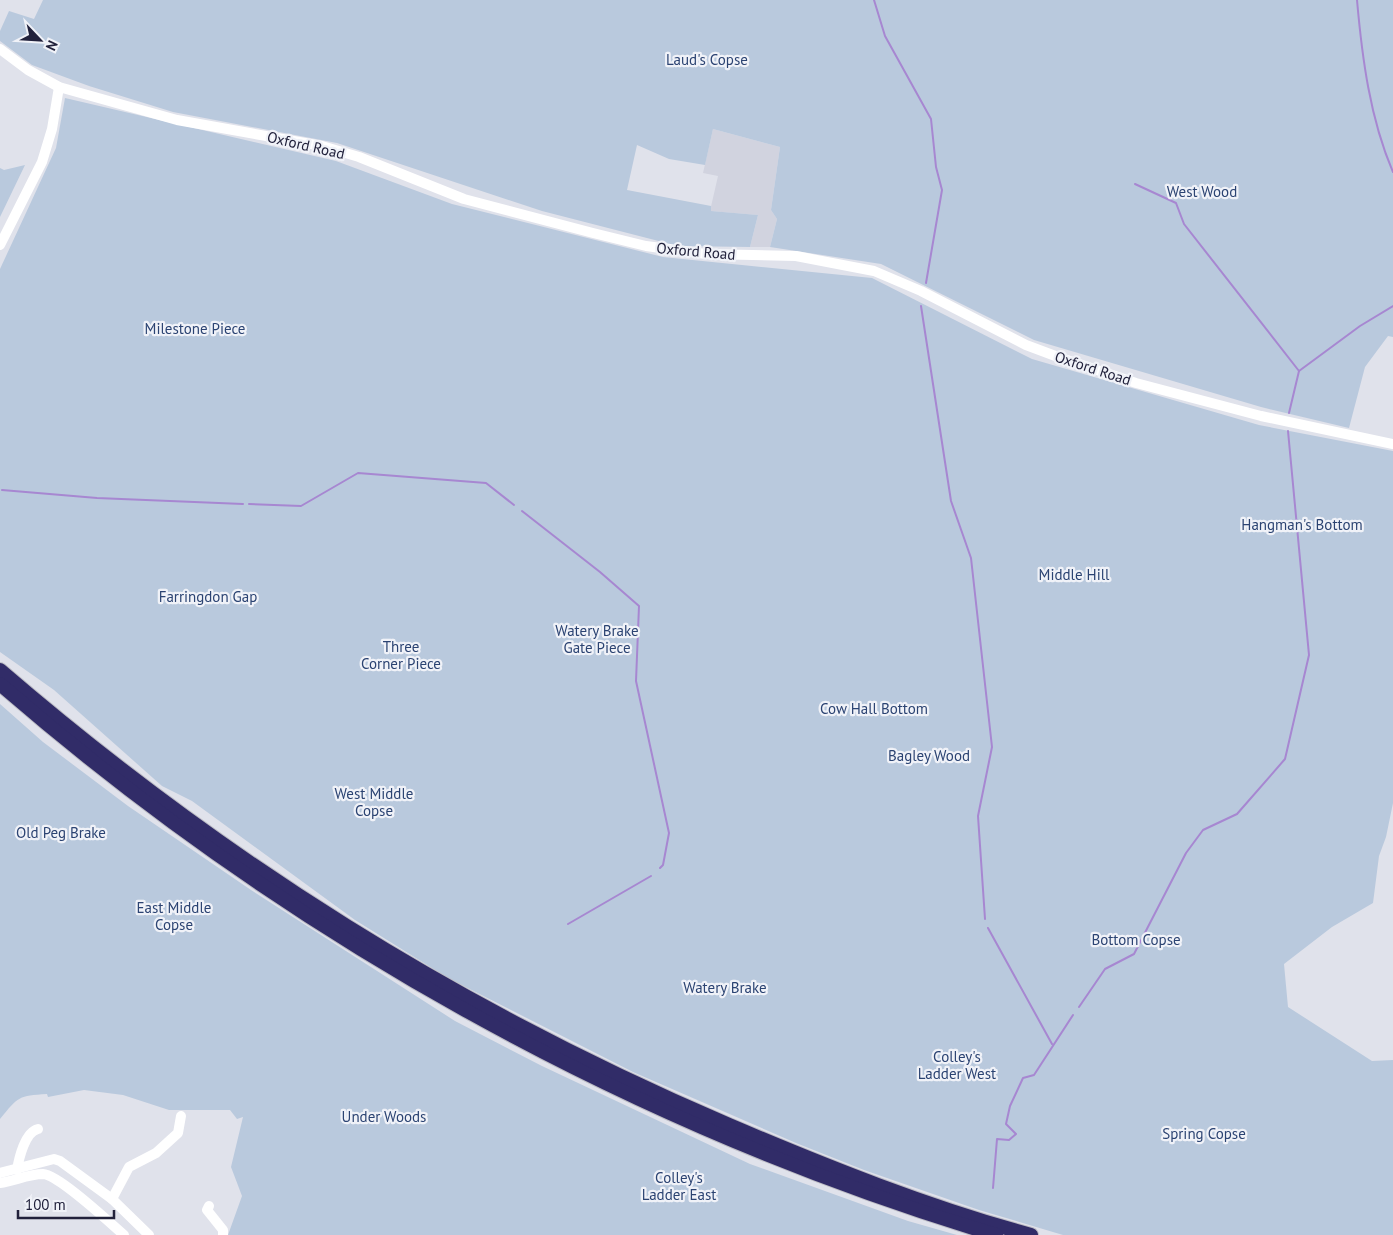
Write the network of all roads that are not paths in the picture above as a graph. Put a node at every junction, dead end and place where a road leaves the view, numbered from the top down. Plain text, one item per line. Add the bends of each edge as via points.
1 (0, 48) edge
2 (59, 87) junction
3 (0, 245) edge
4 (1393, 444) edge
5 (0, 670) edge
6 (0, 684) edge
7 (181, 1116) dead end
8 (36, 1128) dead end
9 (17, 1170) junction
10 (0, 1173) edge
11 (0, 1183) edge
12 (112, 1199) junction
13 (209, 1206) dead end
14 (124, 1235) edge
15 (149, 1235) edge
16 (223, 1235) edge
17 (996, 1235) edge
18 (1031, 1235) edge

1 - 2 street, Oxford Road via 28,70
2 - 3 street via 42,162
2 - 4 street, Oxford Road via 177,120 322,146 359,157 464,199 646,246 706,254 796,256 874,270 1026,345 1058,357 1136,383 1261,416
5 - 18 highway via 70,730 202,831 286,889 471,1001 603,1069 789,1151 893,1190
6 - 17 highway via 64,740 203,845 367,953 480,1019 598,1080 784,1161
7 - 12 street via 178,1133 156,1153 130,1167
8 - 9 street via 27,1140
9 - 10 street
9 - 12 street via 60,1160
11 - 14 street via 38,1175 50,1176
12 - 15 street
13 - 16 street via 207,1210 223,1230

